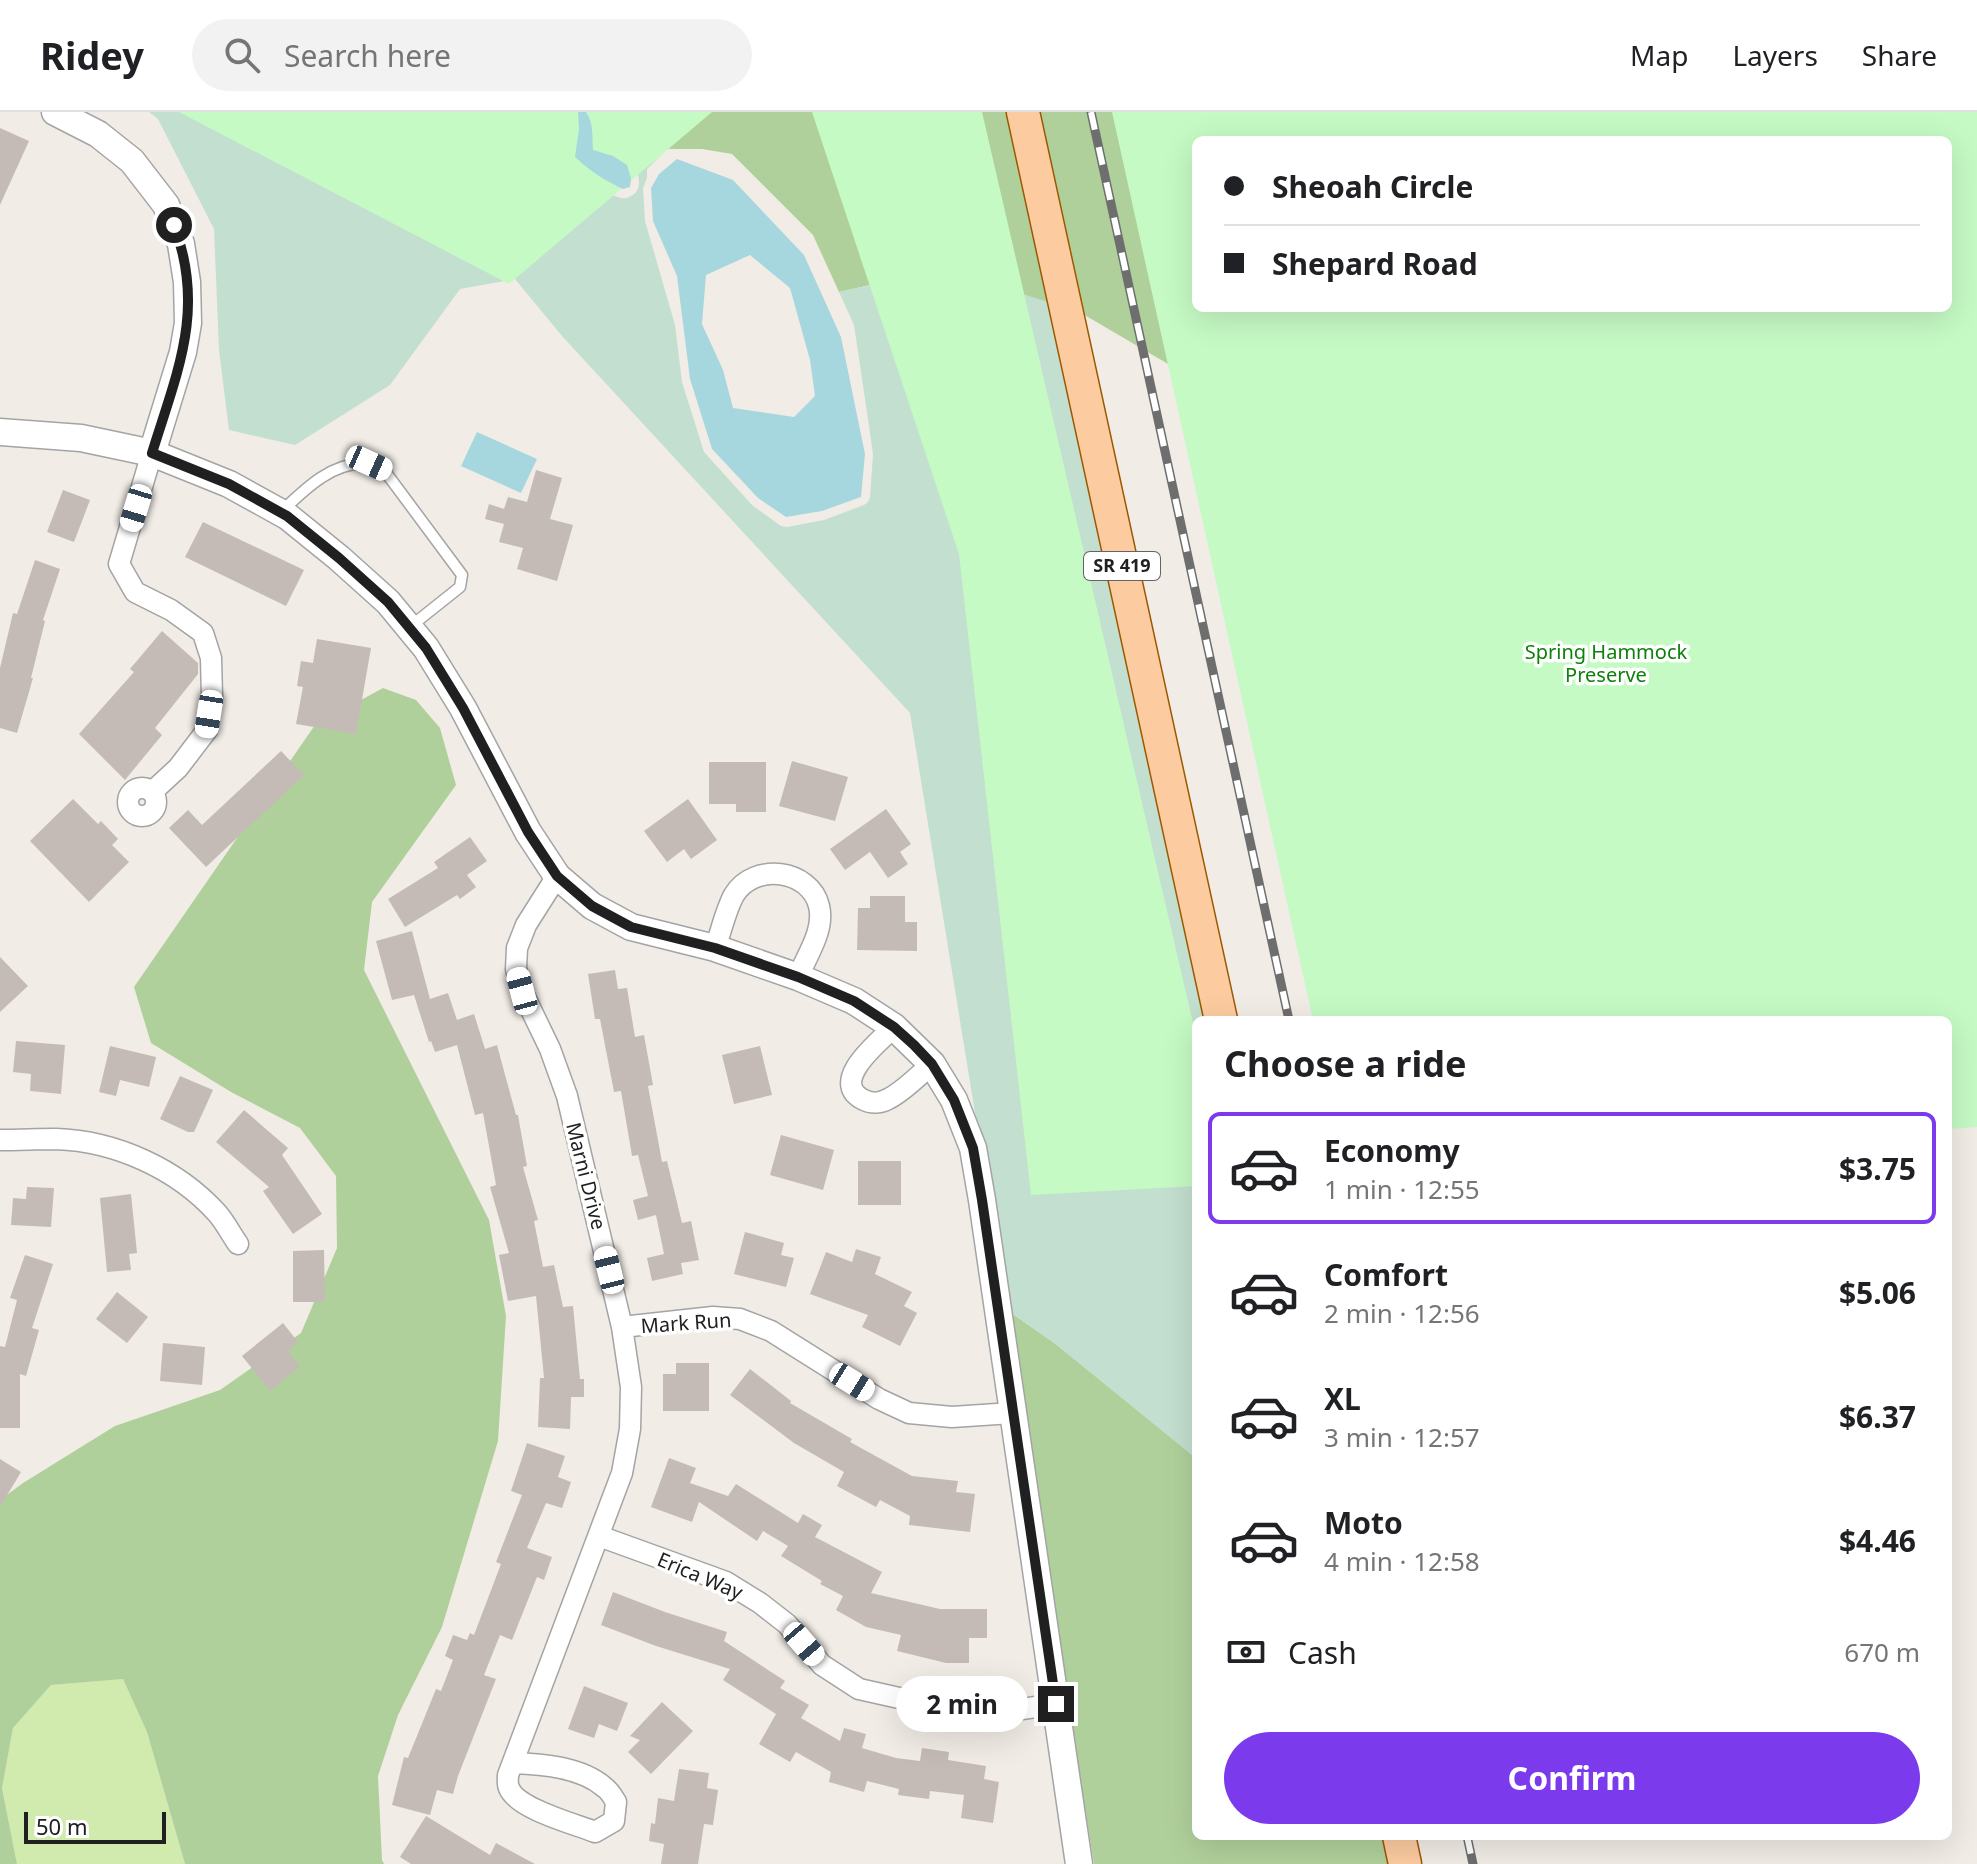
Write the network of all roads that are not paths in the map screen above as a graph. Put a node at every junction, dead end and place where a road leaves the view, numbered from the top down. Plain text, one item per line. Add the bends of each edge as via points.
1 (55, 112) edge
2 (1023, 112) edge
3 (0, 432) edge
4 (152, 453) junction
5 (281, 512) junction
6 (409, 628) junction
7 (152, 792) dead end
8 (557, 876) junction
9 (715, 948) junction
10 (798, 977) junction
11 (1220, 1016) edge
12 (894, 1027) junction
13 (932, 1064) junction
14 (0, 1140) edge
15 (238, 1244) dead end
16 (622, 1327) junction
17 (1012, 1413) junction
18 (599, 1536) junction
19 (1056, 1704) junction
20 (513, 1763) junction
21 (1400, 1840) edge
22 (1079, 1864) edge
23 (1405, 1864) edge

1 - 4 street via 98,134 132,161 166,205 181,244 188,323
2 - 11 main road, SR 419
3 - 4 street via 81,438
4 - 5 street
4 - 7 street via 119,564 135,592 203,633 211,658 212,697 207,730
5 - 6 street via 388,602
5 - 6 lane via 334,470 369,463 384,470 462,575 460,587
6 - 8 street via 463,708
8 - 9 street via 592,906 631,927
8 - 16 street, Marni Drive via 526,925 516,969 567,1096
9 - 10 street
9 - 10 street via 735,893 754,877 773,872 796,878 813,892 820,927
10 - 12 street via 854,1001
12 - 13 street
12 - 13 street via 858,1063 852,1085 856,1094 877,1103 889,1099
13 - 17 street via 973,1148
14 - 15 street via 59,1139 107,1146 149,1162 189,1187 218,1214
16 - 17 street, Mark Run via 740,1319 771,1331 909,1413
16 - 18 street, Marni Drive via 631,1387 630,1429 622,1473
17 - 19 street
18 - 19 street, Erica Way via 738,1589 787,1624 822,1665 859,1689 968,1711
18 - 20 street, Marni Drive
19 - 22 street
20 - 20 street, Marni Drive via 509,1789 521,1802 595,1832 614,1821 616,1802 605,1787 554,1766
21 - 23 main road

